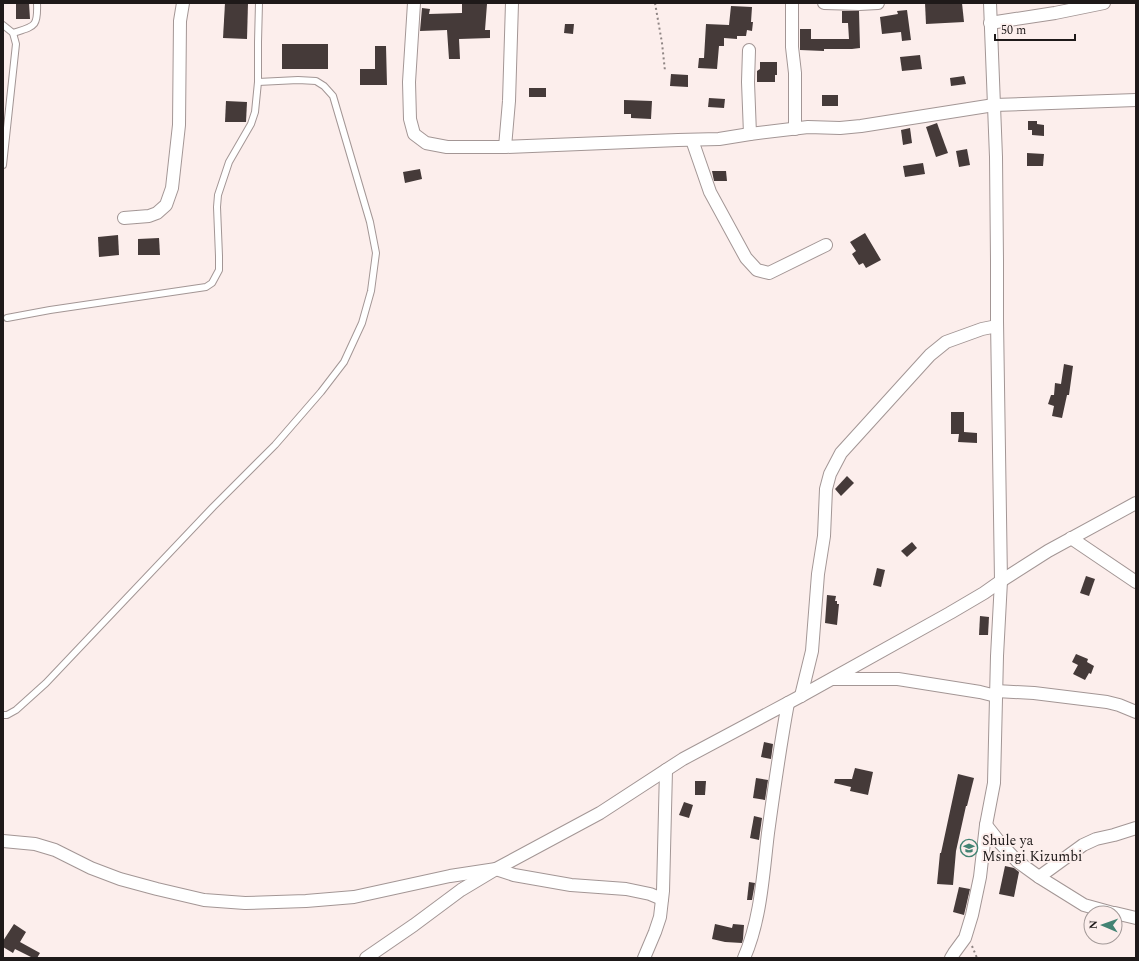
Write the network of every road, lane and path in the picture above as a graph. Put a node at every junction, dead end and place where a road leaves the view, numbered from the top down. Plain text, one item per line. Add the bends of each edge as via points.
1 (37, 3) edge
2 (183, 3) edge
3 (259, 3) edge
4 (414, 3) edge
5 (512, 3) edge
6 (655, 3) edge
7 (792, 3) edge
8 (824, 3) edge
9 (878, 3) edge
10 (990, 3) edge
11 (1104, 3) edge
12 (990, 22) junction
13 (3, 25) edge
14 (13, 33) junction
15 (749, 50) dead end
16 (665, 71) dead end
17 (258, 82) junction
18 (1136, 100) edge
19 (994, 105) junction
20 (795, 129) junction
21 (750, 134) junction
22 (692, 140) junction
23 (505, 147) junction
24 (3, 165) edge
25 (124, 218) dead end
26 (826, 245) dead end
27 (7, 318) dead end
28 (997, 326) junction
29 (1136, 504) edge
30 (1071, 538) junction
31 (1001, 581) junction
32 (1136, 582) edge
33 (832, 679) junction
34 (996, 693) junction
35 (801, 696) junction
36 (788, 703) junction
37 (1136, 712) edge
38 (3, 715) edge
39 (666, 770) junction
40 (986, 825) junction
41 (1136, 828) edge
42 (3, 841) edge
43 (496, 869) junction
44 (1038, 877) junction
45 (662, 899) junction
46 (1087, 905) edge
47 (1123, 915) edge
48 (1136, 918) edge
49 (366, 958) edge
50 (644, 958) edge
51 (744, 958) edge
52 (952, 958) edge

1 - 14 lane via 38,18 33,26
2 - 25 street via 180,20 179,125 172,188 166,205 157,213
3 - 17 lane
4 - 23 street via 409,82 410,119 414,134 426,143 447,148
5 - 23 street via 510,101
6 - 16 path
7 - 20 street
8 - 9 street
10 - 12 street
11 - 12 street
12 - 19 street
13 - 14 lane
14 - 24 lane via 16,44
15 - 21 street
17 - 27 lane via 251,124 229,162 218,195 219,270 212,283 206,287
17 - 38 lane via 316,81 333,96 370,222 376,253 371,291 362,323 344,362 275,445 46,683 16,710
18 - 19 street
19 - 20 street via 861,126
19 - 28 street
20 - 21 street
21 - 22 street
22 - 23 street
22 - 26 street via 710,192 746,258 757,270 769,273
28 - 31 street
28 - 35 street via 946,342 930,355 841,453 830,474 826,489 824,536 818,574 812,651
29 - 30 street
30 - 31 street
30 - 32 street
31 - 33 street
31 - 34 street
33 - 34 street via 898,679
33 - 35 street
34 - 37 street via 1101,701
34 - 40 street via 994,783
35 - 36 street
36 - 39 street
36 - 51 street via 760,899
39 - 43 street via 600,813
39 - 45 street
40 - 44 street via 1017,861
40 - 52 street via 980,877 972,915 965,938
41 - 44 street via 1083,845
42 - 43 street via 35,844 55,850 91,868 157,889 204,900 245,903 354,897 450,876
43 - 45 street via 514,875 565,884 626,889
43 - 49 street via 461,890
44 - 46 street
45 - 50 street via 657,927
47 - 48 street

